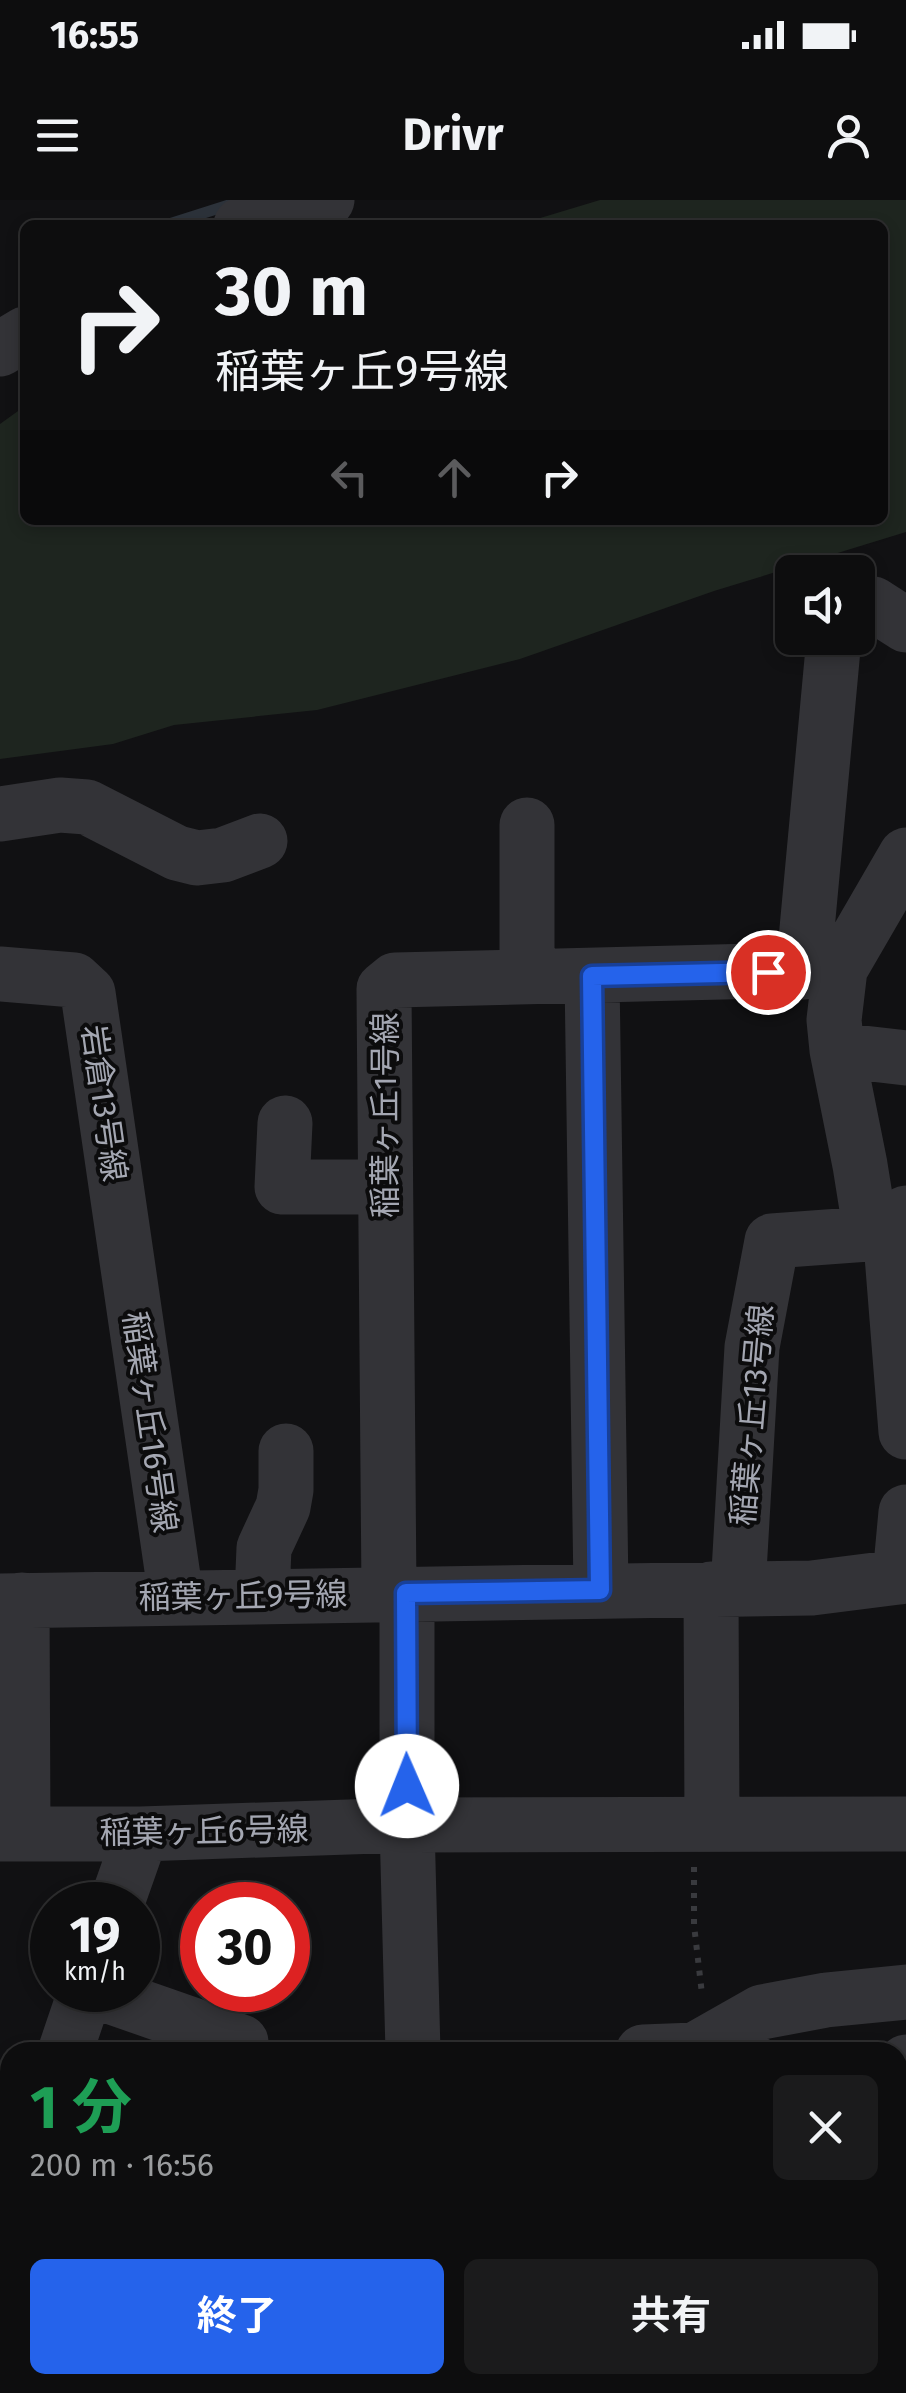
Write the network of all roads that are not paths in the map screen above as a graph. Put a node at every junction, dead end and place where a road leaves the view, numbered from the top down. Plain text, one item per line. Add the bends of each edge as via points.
1 (327, 200) edge
2 (258, 220) edge
3 (875, 605) edge
4 (906, 625) edge
5 (833, 655) edge
6 (0, 814) edge
7 (530, 825) dead end
8 (260, 841) dead end
9 (906, 855) edge
10 (822, 970) junction
11 (0, 974) edge
12 (528, 976) junction
13 (592, 976) junction
14 (837, 1050) junction
15 (906, 1058) edge
16 (285, 1123) dead end
17 (385, 1187) junction
18 (894, 1220) edge
19 (125, 1246) joint
20 (906, 1432) edge
21 (286, 1451) dead end
22 (906, 1512) edge
23 (903, 1577) edge
24 (724, 1589) junction
25 (600, 1590) junction
26 (398, 1593) junction
27 (262, 1595) junction
28 (176, 1597) junction
29 (11, 1601) edge
30 (906, 1824) edge
31 (407, 1826) junction
32 (12, 1834) edge
33 (142, 1834) junction
34 (703, 1841) junction
35 (124, 1882) edge
36 (906, 1992) edge
37 (80, 2012) edge
38 (153, 2012) edge
39 (764, 2032) edge
40 (68, 2042) edge
41 (241, 2042) dead end
42 (413, 2042) edge
43 (711, 2042) edge

1 - 2 street
3 - 4 street
5 - 10 street
6 - 8 street via 88,807 196,858
7 - 12 street
9 - 10 street
10 - 13 street, 稲葉ヶ丘1号線
10 - 14 street
11 - 19 street, 岩倉13号線 via 74,980 88,993
12 - 13 street, 稲葉ヶ丘1号線
12 - 17 street, 稲葉ヶ丘1号線 via 396,980 384,988
13 - 25 street
14 - 15 street
14 - 18 street via 868,1215
16 - 17 street via 281,1208
17 - 26 street, 稲葉ヶ丘1号線
18 - 20 street
18 - 24 street, 稲葉ヶ丘13号線 via 868,1234 772,1242 752,1347
19 - 28 street, 稲葉ヶ丘16号線
21 - 27 street via 286,1490 264,1548
22 - 23 street
23 - 24 street, 稲葉ヶ丘9号線
24 - 25 street, 稲葉ヶ丘9号線
24 - 34 street, 稲葉ヶ丘13号線
25 - 26 street, 稲葉ヶ丘9号線
26 - 27 street, 稲葉ヶ丘9号線
26 - 31 street, 稲葉ヶ丘1号線
27 - 28 street, 稲葉ヶ丘9号線
28 - 29 street, 稲葉ヶ丘9号線
29 - 32 street
30 - 34 street
31 - 33 street, 稲葉ヶ丘6号線
31 - 34 street
31 - 42 street, 稲葉ヶ丘1号線
32 - 33 street, 稲葉ヶ丘6号線
33 - 35 street
36 - 39 street via 826,2000
37 - 40 street
38 - 41 street
39 - 43 street via 738,2024

